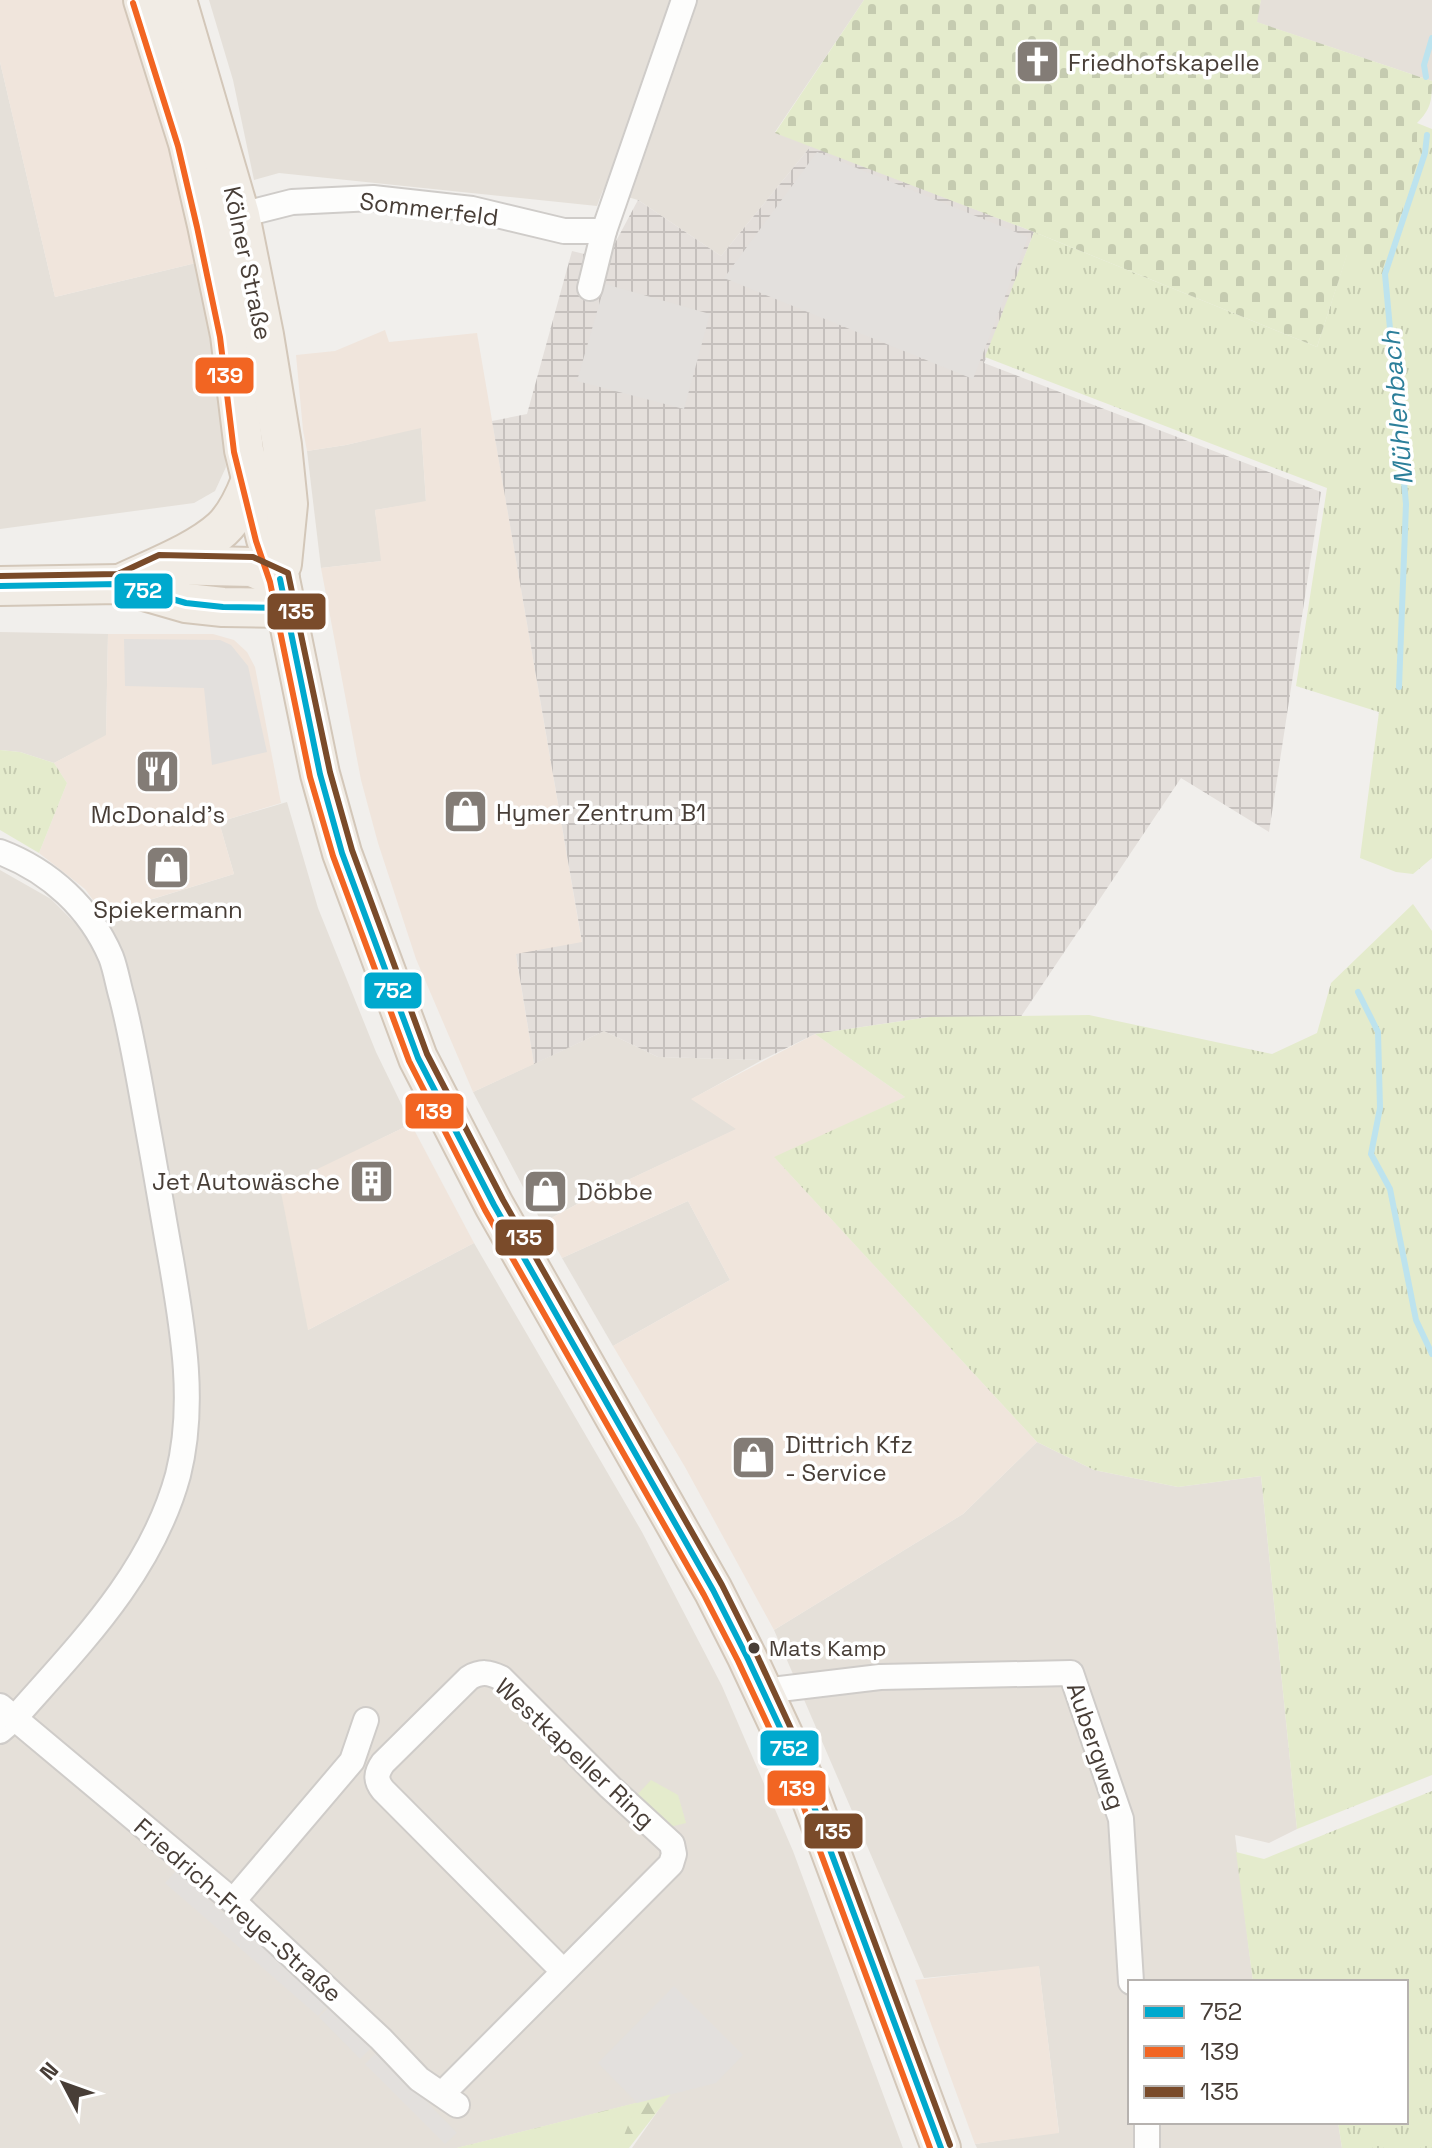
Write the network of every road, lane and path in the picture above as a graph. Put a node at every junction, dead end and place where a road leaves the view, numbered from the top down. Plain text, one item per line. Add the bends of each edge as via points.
1 (143, 0) edge
2 (177, 0) edge
3 (684, 0) edge
4 (224, 220) junction
5 (604, 231) junction
6 (590, 288) dead end
7 (251, 480) junction
8 (159, 565) junction
9 (0, 571) edge
10 (120, 584) junction
11 (0, 586) edge
12 (283, 593) junction
13 (0, 852) edge
14 (763, 1691) junction
15 (5, 1719) edge
16 (366, 1720) dead end
17 (233, 1901) junction
18 (563, 1971) junction
19 (1131, 1980) edge
20 (450, 2099) joint
21 (1147, 2124) edge
22 (941, 2148) edge
23 (1147, 2148) edge

1 - 4 main road, Kölner Straße via 188,143
2 - 4 main road, Kölner Straße
3 - 5 street
4 - 5 street, Sommerfeld via 292,202 373,198 472,209 564,231
4 - 7 main road, Kölner Straße via 230,335
4 - 12 main road, Kölner Straße via 264,335 284,459 288,504
5 - 6 street
7 - 8 main road via 222,529
7 - 12 main road, Kölner Straße
8 - 10 main road
8 - 12 main road via 252,567
9 - 11 street
10 - 11 main road
10 - 12 main road via 186,603 223,607
12 - 14 main road, Kölner Straße via 342,853 418,1058 494,1205 713,1590
13 - 15 street via 58,884 88,917 111,958 131,1036 185,1340 187,1411 178,1474 136,1572 103,1617
14 - 19 street, Aubergweg via 880,1677 1071,1673 1121,1819
14 - 22 main road, Kölner Straße via 803,1777
15 - 17 street, Friedrich-Freye-Straße
16 - 17 street via 352,1761
17 - 20 street, Friedrich-Freye-Straße via 419,2079
18 - 18 street, Westkapeller Ring via 671,1864 672,1844 501,1678 476,1673 383,1763 377,1779
18 - 20 street, Westkapeller Ring
21 - 23 street

